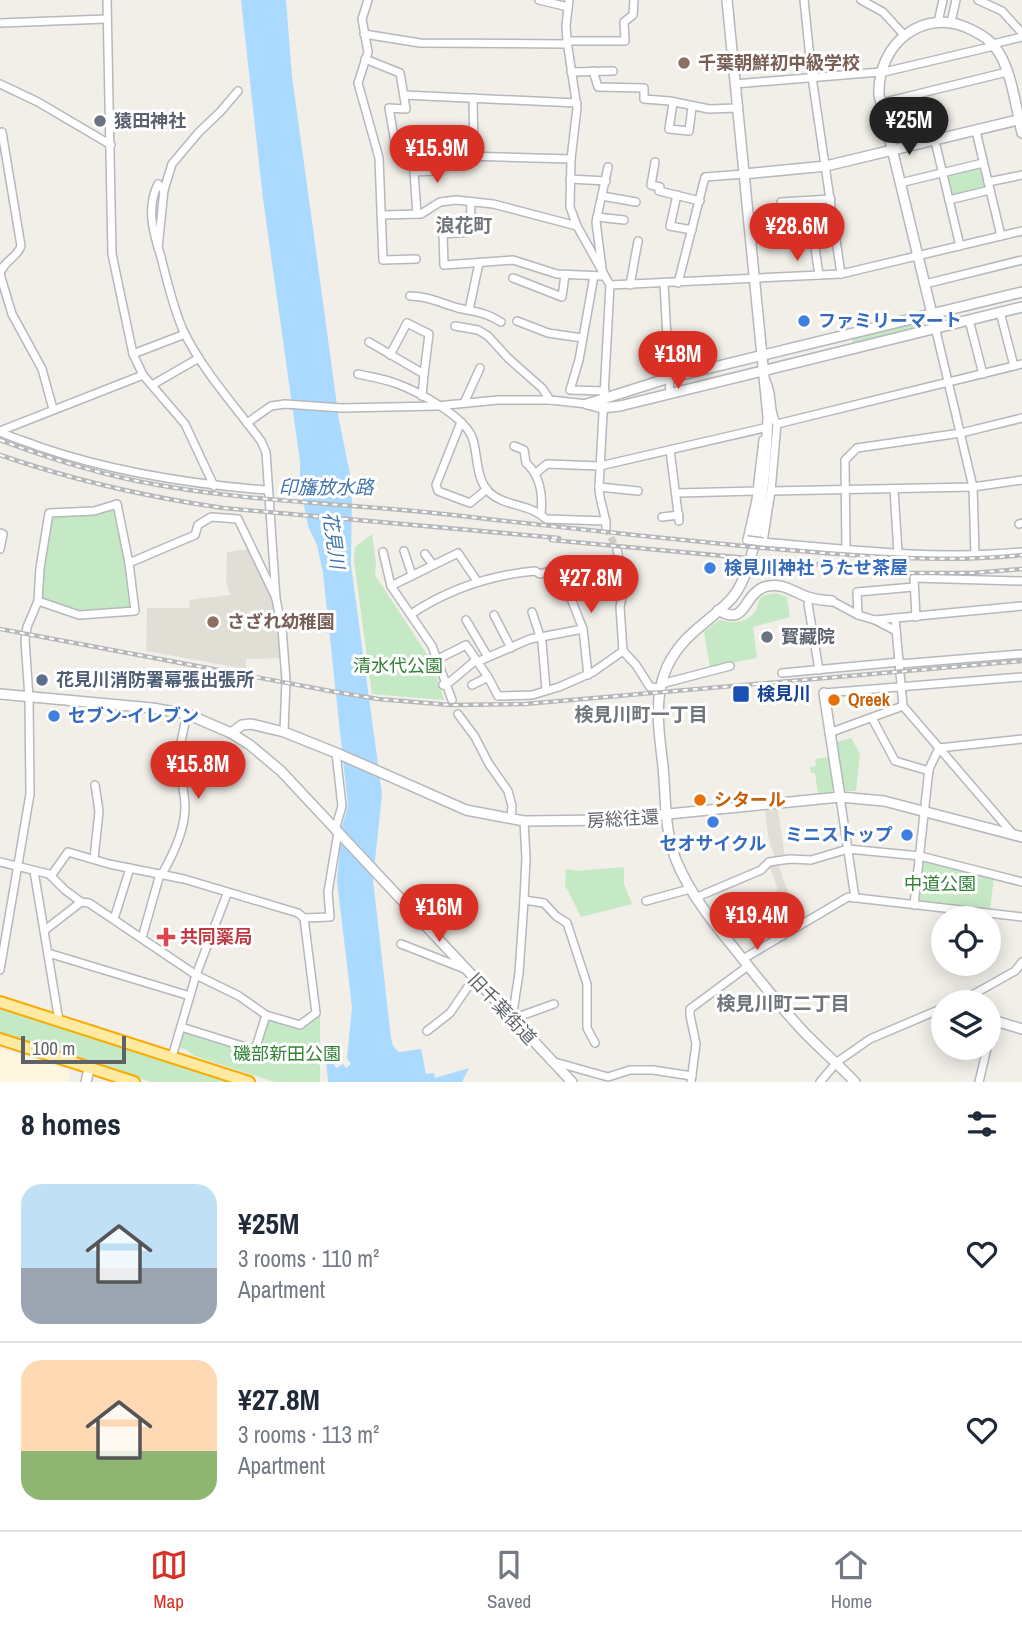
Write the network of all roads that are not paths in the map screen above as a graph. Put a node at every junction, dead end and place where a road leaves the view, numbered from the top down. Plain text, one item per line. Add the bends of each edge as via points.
1 (107, 0) edge
2 (368, 0) edge
3 (539, 0) edge
4 (635, 0) edge
5 (727, 0) edge
6 (804, 0) edge
7 (861, 0) edge
8 (943, 0) edge
9 (956, 0) edge
10 (978, 0) edge
11 (568, 4) edge
12 (106, 19) junction
13 (938, 22) junction
14 (951, 22) junction
15 (0, 23) edge
16 (364, 34) junction
17 (904, 35) junction
18 (1022, 35) edge
19 (567, 42) junction
20 (994, 45) junction
21 (365, 59) junction
22 (593, 71) junction
23 (603, 71) junction
24 (613, 71) dead end
25 (571, 72) junction
26 (1007, 72) junction
27 (880, 73) junction
28 (812, 77) junction
29 (0, 84) edge
30 (735, 84) junction
31 (608, 88) junction
32 (238, 91) dead end
33 (404, 95) junction
34 (473, 99) junction
35 (577, 103) junction
36 (673, 103) junction
37 (881, 103) junction
38 (692, 107) junction
39 (737, 108) junction
40 (1020, 119) edge
41 (976, 131) junction
42 (2, 132) dead end
43 (1022, 133) edge
44 (935, 141) junction
45 (111, 145) junction
46 (892, 150) junction
47 (432, 155) junction
48 (474, 156) junction
49 (571, 159) junction
50 (655, 162) dead end
51 (984, 163) junction
52 (827, 166) junction
53 (608, 167) dead end
54 (943, 173) junction
55 (744, 174) junction
56 (1022, 175) edge
57 (570, 179) junction
58 (606, 181) junction
59 (900, 183) junction
60 (989, 186) junction
61 (164, 190) junction
62 (677, 195) junction
63 (602, 196) junction
64 (831, 199) junction
65 (949, 200) junction
66 (636, 201) dead end
67 (700, 201) junction
68 (471, 202) junction
69 (781, 202) dead end
70 (418, 214) junction
71 (381, 215) junction
72 (597, 217) junction
73 (624, 220) dead end
74 (834, 225) junction
75 (576, 226) junction
76 (692, 230) junction
77 (1022, 231) edge
78 (779, 233) dead end
79 (751, 236) junction
80 (1001, 236) junction
81 (638, 241) dead end
82 (961, 246) junction
83 (158, 248) junction
84 (918, 256) junction
85 (416, 259) dead end
86 (1022, 260) edge
87 (480, 263) junction
88 (0, 274) edge
89 (841, 274) junction
90 (565, 275) junction
91 (819, 275) junction
92 (599, 276) junction
93 (513, 278) dead end
94 (755, 279) junction
95 (664, 283) junction
96 (678, 283) junction
97 (925, 284) junction
98 (610, 285) junction
99 (629, 285) junction
100 (1022, 292) edge
101 (410, 296) dead end
102 (1022, 307) edge
103 (468, 310) junction
104 (1000, 312) junction
105 (932, 314) junction
106 (969, 320) junction
107 (517, 321) dead end
108 (501, 322) dead end
109 (455, 326) dead end
110 (936, 328) junction
111 (185, 334) junction
112 (846, 335) junction
113 (582, 338) junction
114 (369, 342) dead end
115 (850, 349) junction
116 (133, 354) junction
117 (390, 355) junction
118 (762, 355) junction
119 (199, 358) junction
120 (1018, 365) edge
121 (480, 368) dead end
122 (358, 374) dead end
123 (425, 374) junction
124 (763, 374) junction
125 (983, 374) junction
126 (143, 375) junction
127 (669, 377) junction
128 (949, 382) junction
129 (152, 385) junction
130 (605, 394) junction
131 (670, 394) junction
132 (422, 396) junction
133 (550, 400) junction
134 (464, 403) junction
135 (587, 404) junction
136 (437, 406) junction
137 (603, 408) junction
138 (53, 409) junction
139 (1022, 418) edge
140 (461, 422) junction
141 (247, 423) junction
142 (778, 424) junction
143 (764, 428) junction
144 (0, 431) edge
145 (961, 433) junction
146 (514, 446) dead end
147 (670, 450) junction
148 (600, 466) junction
149 (535, 474) junction
150 (1022, 480) edge
151 (214, 486) junction
152 (599, 487) junction
153 (974, 487) junction
154 (487, 489) junction
155 (894, 489) junction
156 (266, 490) dead end
157 (845, 490) junction
158 (638, 491) dead end
159 (757, 491) junction
160 (771, 491) junction
161 (677, 493) junction
162 (541, 513) junction
163 (662, 517) dead end
164 (0, 533) edge
165 (763, 542) junction
166 (0, 549) edge
167 (617, 549) tunnel mouth
168 (846, 549) junction
169 (404, 551) dead end
170 (383, 552) dead end
171 (1022, 552) edge
172 (898, 553) junction
173 (425, 554) dead end
174 (975, 554) junction
175 (129, 563) junction
176 (433, 565) junction
177 (559, 569) junction
178 (412, 575) junction
179 (624, 575) junction
180 (477, 581) junction
181 (1022, 581) edge
182 (391, 586) junction
183 (914, 587) junction
184 (276, 599) junction
185 (38, 601) junction
186 (832, 601) joint
187 (808, 604) dead end
188 (1022, 606) edge
189 (718, 610) junction
190 (531, 612) dead end
191 (411, 614) junction
192 (494, 615) dead end
193 (858, 615) junction
194 (916, 617) junction
195 (895, 618) junction
196 (466, 620) dead end
197 (875, 620) junction
198 (583, 629) junction
199 (896, 631) junction
200 (538, 637) junction
201 (511, 648) junction
202 (623, 651) junction
203 (1022, 654) edge
204 (488, 657) junction
205 (438, 659) junction
206 (477, 661) junction
207 (900, 663) junction
208 (730, 666) dead end
209 (819, 670) junction
210 (782, 673) dead end
211 (587, 676) junction
212 (488, 677) junction
213 (1022, 677) edge
214 (444, 684) junction
215 (472, 685) dead end
216 (660, 686) junction
217 (901, 687) junction
218 (546, 690) junction
219 (824, 693) joint
220 (0, 694) edge
221 (29, 698) junction
222 (452, 700) dead end
223 (903, 706) junction
224 (187, 714) junction
225 (458, 714) dead end
226 (872, 718) junction
227 (284, 732) junction
228 (231, 733) junction
229 (830, 733) junction
230 (1022, 739) edge
231 (939, 748) junction
232 (338, 753) junction
233 (929, 771) junction
234 (95, 785) dead end
235 (840, 797) junction
236 (924, 812) junction
237 (666, 814) junction
238 (511, 819) junction
239 (524, 821) junction
240 (338, 832) junction
241 (1017, 835) edge
242 (848, 849) junction
243 (919, 856) junction
244 (94, 859) junction
245 (0, 862) edge
246 (17, 867) junction
247 (130, 868) junction
248 (34, 871) junction
249 (161, 874) junction
250 (51, 876) junction
251 (1022, 882) edge
252 (690, 889) junction
253 (227, 894) junction
254 (695, 898) junction
255 (855, 898) junction
256 (524, 900) junction
257 (646, 901) dead end
258 (81, 902) junction
259 (914, 905) junction
260 (0, 907) edge
261 (10, 910) junction
262 (1022, 917) edge
263 (304, 918) junction
264 (114, 919) junction
265 (45, 930) junction
266 (142, 938) junction
267 (401, 944) dead end
268 (2, 951) edge
269 (48, 953) junction
270 (745, 962) junction
271 (1022, 965) edge
272 (0, 970) edge
273 (466, 970) junction
274 (196, 975) junction
275 (474, 978) junction
276 (980, 990) edge
277 (190, 996) junction
278 (0, 1002) edge
279 (554, 1004) dead end
280 (931, 1013) edge
281 (266, 1015) junction
282 (512, 1019) junction
283 (59, 1021) junction
284 (1001, 1023) edge
285 (181, 1027) junction
286 (1022, 1029) edge
287 (426, 1031) dead end
288 (0, 1039) edge
289 (595, 1043) dead end
290 (172, 1057) junction
291 (985, 1060) edge
292 (551, 1061) junction
293 (837, 1062) junction
294 (89, 1069) junction
295 (692, 1079) edge
296 (86, 1082) edge
297 (134, 1082) edge
298 (249, 1082) edge
299 (572, 1082) edge
300 (820, 1082) edge
301 (855, 1082) edge
302 (980, 1082) edge

1 - 12 street
2 - 16 street via 362,19
3 - 11 street
4 - 19 street via 633,15 624,22 625,41
5 - 30 street
6 - 28 street
7 - 17 street via 883,12
8 - 13 street
9 - 14 street
10 - 18 street via 1002,10
11 - 19 street
12 - 15 street
12 - 45 street
13 - 14 street
13 - 17 street
14 - 20 street
16 - 19 street via 421,43
16 - 21 street
17 - 27 street
18 - 20 street
19 - 25 street
20 - 26 street
20 - 27 street
21 - 33 street via 400,73
21 - 71 street via 358,83 379,158
22 - 23 street
22 - 25 street
22 - 31 street via 598,88
23 - 24 street
23 - 31 street
25 - 35 street
26 - 37 street
26 - 40 street
27 - 28 street
27 - 37 street
28 - 30 street
28 - 52 street
29 - 45 street
30 - 39 street
31 - 36 street via 644,88 644,99
32 - 61 street via 172,164
33 - 34 street
33 - 47 street via 406,109 389,108 397,154
34 - 35 street
34 - 48 street
35 - 49 street
36 - 38 street
36 - 38 street via 669,129 689,131
37 - 46 street
38 - 39 street
39 - 55 street
40 - 41 street
40 - 43 street
41 - 44 street
41 - 51 street
42 - 88 street via 21,248
44 - 46 street
44 - 54 street
45 - 116 street via 112,254
46 - 52 street
46 - 59 street
47 - 48 street
47 - 70 street via 433,171 414,172
48 - 49 street
49 - 57 street
50 - 62 street via 651,185
51 - 54 street
51 - 60 street
52 - 55 street
52 - 64 street
53 - 58 street
54 - 59 street
54 - 65 street
55 - 67 street via 705,177
55 - 79 street
56 - 60 street
57 - 58 street
57 - 75 street via 570,207
58 - 63 street
59 - 84 street
60 - 65 street
60 - 80 street
61 - 83 street
61 - 83 street via 158,184 151,198
62 - 67 street
62 - 76 street via 670,226
63 - 66 street
63 - 72 street
64 - 69 street
64 - 74 street
65 - 82 street
67 - 76 street
68 - 70 street via 447,200
68 - 75 street
68 - 87 street via 470,232 443,234 444,265
70 - 71 street
71 - 85 street via 383,260
72 - 73 street
72 - 92 street
74 - 89 street
74 - 91 street via 812,227
75 - 92 street via 587,241
76 - 96 street
77 - 80 street
78 - 79 street
79 - 94 street
80 - 82 street
81 - 99 street
82 - 84 street
83 - 111 street
84 - 89 street
84 - 97 street
86 - 97 street
87 - 90 street via 513,260
87 - 103 street
88 - 138 street via 12,314 43,369
89 - 91 street
90 - 92 street
90 - 93 street via 562,297
91 - 94 street
92 - 98 street
92 - 113 street
94 - 96 street
94 - 118 street
95 - 96 street
95 - 99 street
95 - 127 street
97 - 105 street
98 - 99 street
98 - 130 street
100 - 105 street
101 - 103 street via 430,297
102 - 104 street
103 - 108 street via 484,312
104 - 106 street
104 - 120 street
105 - 110 street
105 - 112 street
106 - 110 street
106 - 125 street
107 - 113 street via 548,333
109 - 133 street via 488,336
110 - 115 street
110 - 128 street
111 - 116 street
111 - 119 street
112 - 115 street
112 - 118 street
113 - 130 street via 570,390
114 - 117 street
115 - 124 street
116 - 126 street
117 - 123 street
117 - 123 street via 407,323 429,334
118 - 124 street
118 - 127 street
119 - 129 street
119 - 141 street
120 - 125 street
121 - 134 street
122 - 132 street via 396,383
123 - 132 street
124 - 131 street
124 - 142 street
124 - 143 street
124 - 189 street via 768,417 760,513 738,589
125 - 128 street
126 - 129 street
126 - 138 street
127 - 130 street
127 - 131 street
128 - 142 street
128 - 145 street
129 - 151 street via 185,424
130 - 135 street
130 - 137 street
131 - 137 street
132 - 136 street
133 - 134 street
133 - 135 street
134 - 136 street
135 - 137 street
136 - 140 street
136 - 141 street via 285,404 271,406
137 - 148 street
138 - 144 street
139 - 145 street
140 - 154 street via 473,439 480,477
140 - 154 street via 436,485 438,491 470,503
141 - 184 street via 261,441 268,463
142 - 160 street
143 - 147 street
143 - 159 street
144 - 151 street via 106,466
145 - 153 street
145 - 157 street via 857,448 845,460
146 - 149 street via 524,450 526,463
147 - 148 street
147 - 161 street
148 - 149 street via 547,464
148 - 152 street
149 - 162 street via 543,499
150 - 153 street
151 - 156 street
152 - 158 street
152 - 162 street via 606,525 546,519
153 - 155 street
153 - 174 street
154 - 162 street
155 - 157 street
155 - 172 street
157 - 160 street
157 - 168 street
159 - 161 street
159 - 165 street, bridge via 747,540
160 - 165 street
161 - 163 street via 679,518
164 - 166 street
165 - 168 street
167 - 179 street
168 - 172 street
169 - 178 street
170 - 182 street
171 - 174 street
172 - 174 street
173 - 176 street
175 - 184 street via 195,535 198,525 211,517 238,519
175 - 185 street via 135,611 79,615
175 - 185 street via 117,504 94,511 49,513
176 - 178 street
176 - 180 street via 458,553
177 - 179 street via 600,563 604,576
177 - 180 street
177 - 198 street
178 - 182 street
179 - 202 street via 620,607
180 - 191 street
181 - 183 street via 914,579
182 - 191 street
183 - 193 street via 857,592
183 - 194 street
184 - 227 street via 286,680
185 - 221 street via 25,640
186 - 189 street via 772,585 757,591 736,615
186 - 193 street
187 - 209 street
188 - 194 street
189 - 216 street via 684,639
190 - 200 street
191 - 205 street
192 - 201 street
193 - 197 street
194 - 195 street
195 - 197 street
195 - 199 street
196 - 204 street
197 - 199 street
198 - 200 street
198 - 211 street
199 - 207 street
200 - 201 street
200 - 218 street
201 - 204 street
202 - 211 street
202 - 216 street via 650,687
203 - 207 street
204 - 206 street
205 - 206 street via 466,645
205 - 214 street
206 - 212 street
206 - 214 street
207 - 209 street
207 - 217 street
208 - 216 street
209 - 210 street
211 - 218 street
212 - 215 street
212 - 218 street via 498,696
213 - 217 street
214 - 222 street
216 - 237 street
217 - 219 street
217 - 223 street
219 - 229 street
220 - 221 street
221 - 224 street
221 - 246 street via 30,794
223 - 226 street
223 - 231 street
224 - 228 street
224 - 249 street via 179,756 183,823
225 - 238 street via 508,791
226 - 229 street
226 - 233 street via 895,761
227 - 228 street via 251,724
227 - 232 street
228 - 240 street via 281,771
229 - 235 street
230 - 231 street
231 - 233 street
231 - 241 street
232 - 238 street, 房総往還 via 466,810
232 - 240 street via 342,806
233 - 236 street
234 - 244 street via 99,811
235 - 236 street via 884,801
235 - 237 street
235 - 242 street
236 - 241 street
236 - 243 street
237 - 239 street, 房総往還
237 - 252 street, 房総往還 via 676,859
238 - 239 street, 房総往還
239 - 256 street
240 - 263 street via 328,892 330,917
240 - 273 street, 旧千葉街道
242 - 243 street
242 - 254 street via 811,860 769,862 761,870
242 - 255 street
243 - 251 street
243 - 259 street
244 - 247 street
244 - 250 street via 68,852
245 - 246 street
246 - 248 street
246 - 261 street
247 - 249 street
247 - 264 street
248 - 250 street
248 - 265 street
249 - 253 street
249 - 266 street
250 - 258 street
252 - 254 street, 房総往還
252 - 257 street
253 - 263 street
253 - 274 street
254 - 270 street, 房総往還
255 - 259 street
255 - 270 street via 848,897
256 - 282 street
256 - 289 street via 544,903 567,923 587,984 587,1028
258 - 264 street
258 - 265 street
259 - 262 street
260 - 261 street
261 - 268 street
263 - 281 street via 316,1013 300,1026
264 - 266 street
265 - 269 street
266 - 274 street
267 - 273 street
268 - 272 street
269 - 277 street
269 - 283 street
270 - 293 street, 房総往還 via 803,1031
270 - 295 street via 690,1009 696,1044
271 - 276 street
273 - 275 street, 旧千葉街道
274 - 277 street
274 - 281 street
275 - 282 street, 旧千葉街道
275 - 287 street via 450,1013
277 - 285 street
278 - 283 highway
279 - 282 street
280 - 293 street via 870,1039
281 - 285 street via 256,1050
282 - 292 street, 旧千葉街道
283 - 290 highway
284 - 286 street
285 - 290 street
288 - 294 highway
290 - 298 highway
291 - 302 street
292 - 295 street via 608,1077 630,1070 653,1070
292 - 299 street, 旧千葉街道
293 - 300 street
293 - 301 street, 房総往還
294 - 296 street
294 - 297 highway

